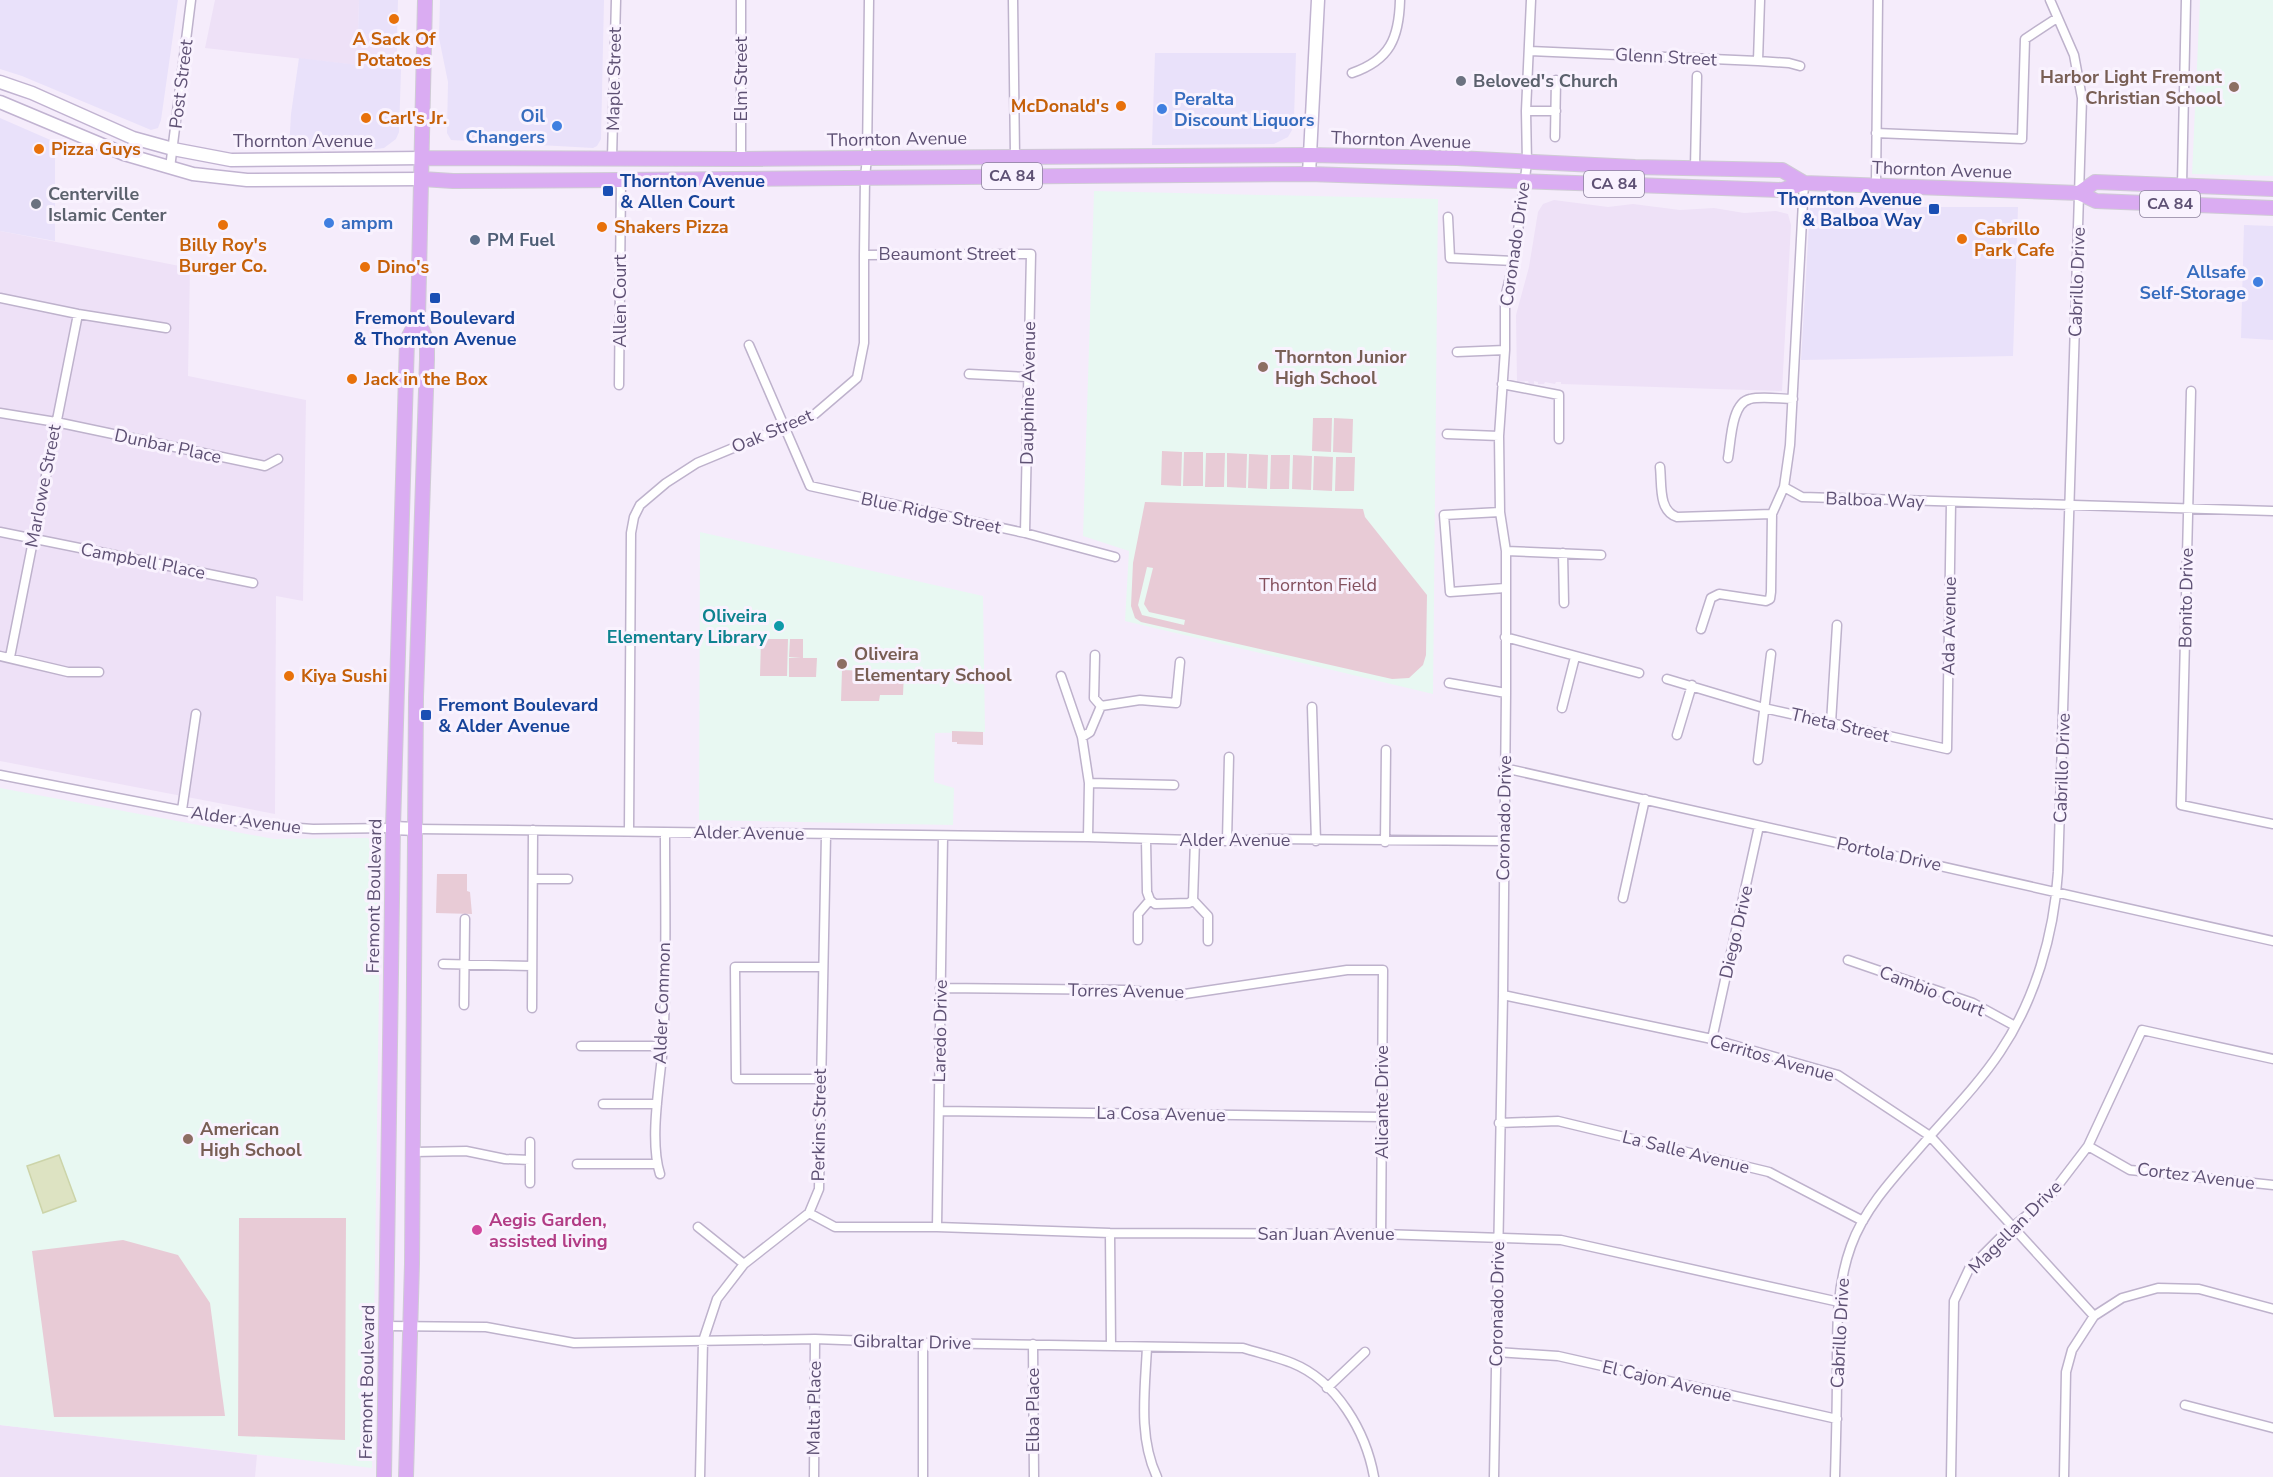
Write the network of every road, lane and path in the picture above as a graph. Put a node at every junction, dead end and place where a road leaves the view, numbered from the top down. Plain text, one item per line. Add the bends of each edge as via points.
1 (191, 0) edge
2 (425, 0) edge
3 (616, 0) edge
4 (741, 0) edge
5 (869, 0) edge
6 (1013, 0) edge
7 (1318, 0) edge
8 (1400, 0) edge
9 (1531, 0) edge
10 (1760, 0) edge
11 (1878, 0) edge
12 (2050, 0) edge
13 (2186, 0) edge
14 (2057, 18) junction
15 (1530, 51) junction
16 (1758, 61) junction
17 (1800, 66) dead end
18 (1352, 73) dead end
19 (1697, 76) dead end
20 (1556, 80) dead end
21 (0, 82) edge
22 (0, 102) edge
23 (1526, 111) junction
24 (1556, 111) junction
25 (1876, 133) junction
26 (1555, 137) dead end
27 (173, 149) junction
28 (1310, 155) junction
29 (1015, 156) junction
30 (423, 158) junction
31 (612, 158) junction
32 (867, 158) junction
33 (741, 159) junction
34 (1527, 163) junction
35 (1695, 167) junction
36 (170, 168) junction
37 (1310, 174) junction
38 (865, 177) junction
39 (422, 179) junction
40 (621, 180) junction
41 (1525, 181) junction
42 (1804, 183) junction
43 (1876, 185) junction
44 (2182, 185) junction
45 (2273, 189) edge
46 (2079, 193) junction
47 (2273, 208) edge
48 (1448, 217) dead end
49 (1030, 254) joint
50 (864, 255) junction
51 (1514, 261) junction
52 (0, 298) edge
53 (78, 314) junction
54 (418, 319) junction
55 (166, 328) dead end
56 (749, 345) dead end
57 (1505, 350) junction
58 (1457, 352) dead end
59 (969, 374) dead end
60 (1028, 377) junction
61 (1502, 384) junction
62 (620, 385) dead end
63 (2191, 391) dead end
64 (1793, 399) junction
65 (0, 413) edge
66 (56, 422) junction
67 (784, 426) junction
68 (1447, 434) dead end
69 (1499, 436) junction
70 (1559, 439) dead end
71 (1728, 458) dead end
72 (278, 459) dead end
73 (1660, 467) dead end
74 (1784, 487) junction
75 (1951, 503) junction
76 (2070, 504) junction
77 (2188, 509) junction
78 (1500, 512) junction
79 (2273, 512) edge
80 (1772, 514) junction
81 (0, 532) edge
82 (1025, 533) junction
83 (33, 539) junction
84 (1506, 551) junction
85 (1563, 554) junction
86 (1600, 555) dead end
87 (1115, 557) dead end
88 (253, 583) dead end
89 (1505, 588) junction
90 (1564, 603) dead end
91 (1837, 625) dead end
92 (1701, 629) dead end
93 (1505, 637) junction
94 (1771, 654) dead end
95 (1095, 655) dead end
96 (0, 656) edge
97 (10, 657) junction
98 (1575, 657) junction
99 (1180, 662) dead end
100 (99, 672) dead end
101 (1639, 673) dead end
102 (1061, 676) dead end
103 (1667, 679) dead end
104 (1449, 683) dead end
105 (1692, 685) junction
106 (1506, 693) junction
107 (1101, 706) junction
108 (1312, 707) dead end
109 (1562, 708) dead end
110 (1764, 708) junction
111 (196, 714) dead end
112 (1831, 723) junction
113 (1677, 735) dead end
114 (1082, 737) junction
115 (1947, 749) joint
116 (1386, 750) dead end
117 (1229, 757) dead end
118 (1758, 760) dead end
119 (1504, 768) junction
120 (0, 775) edge
121 (1089, 783) junction
122 (1174, 784) dead end
123 (1645, 799) junction
124 (182, 810) junction
125 (2273, 824) edge
126 (1759, 826) junction
127 (393, 828) junction
128 (416, 828) junction
129 (533, 830) junction
130 (629, 831) junction
131 (665, 832) junction
132 (826, 835) junction
133 (943, 836) junction
134 (1088, 837) junction
135 (1146, 840) junction
136 (1195, 840) junction
137 (1227, 841) junction
138 (1316, 841) junction
139 (1504, 841) junction
140 (1385, 842) junction
141 (532, 879) junction
142 (568, 879) dead end
143 (2057, 891) junction
144 (1623, 898) dead end
145 (1150, 900) junction
146 (1193, 900) junction
147 (465, 919) dead end
148 (1138, 940) dead end
149 (1208, 941) dead end
150 (2273, 941) edge
151 (1848, 960) dead end
152 (443, 963) dead end
153 (465, 964) junction
154 (532, 966) junction
155 (823, 968) junction
156 (1383, 970) joint
157 (940, 988) junction
158 (1503, 995) junction
159 (464, 1005) dead end
160 (532, 1008) dead end
161 (2015, 1026) junction
162 (1712, 1039) junction
163 (581, 1046) dead end
164 (663, 1046) junction
165 (2273, 1059) edge
166 (820, 1079) junction
167 (603, 1104) dead end
168 (657, 1104) junction
169 (939, 1111) junction
170 (1383, 1117) junction
171 (1499, 1123) junction
172 (1930, 1136) junction
173 (530, 1142) dead end
174 (2088, 1146) junction
175 (413, 1152) junction
176 (530, 1160) junction
177 (577, 1164) dead end
178 (657, 1164) junction
179 (660, 1174) dead end
180 (530, 1183) dead end
181 (2273, 1185) edge
182 (809, 1213) junction
183 (1863, 1221) junction
184 (698, 1227) dead end
185 (937, 1227) junction
186 (2014, 1227) junction
187 (1110, 1233) junction
188 (1381, 1234) junction
189 (1498, 1237) junction
190 (744, 1263) junction
191 (1839, 1302) junction
192 (2273, 1309) edge
193 (2094, 1316) junction
194 (386, 1326) junction
195 (410, 1327) junction
196 (815, 1339) junction
197 (703, 1341) junction
198 (923, 1343) junction
199 (1033, 1344) junction
200 (1111, 1345) junction
201 (1147, 1347) junction
202 (1365, 1352) dead end
203 (1497, 1352) junction
204 (1327, 1388) junction
205 (2185, 1405) dead end
206 (1836, 1419) junction
207 (2273, 1428) edge
208 (384, 1477) edge
209 (406, 1477) edge
210 (700, 1477) edge
211 (813, 1477) edge
212 (923, 1477) edge
213 (1034, 1477) edge
214 (1157, 1477) edge
215 (1374, 1477) edge
216 (1494, 1477) edge
217 (1835, 1477) edge
218 (1951, 1477) edge
219 (2064, 1477) edge

1 - 27 street, Post Street
2 - 30 main road, Fremont Boulevard
3 - 31 street, Maple Street
4 - 33 street, Elm Street
5 - 32 street, Oak Street
6 - 29 street
7 - 28 street
8 - 18 street via 1390,49 1370,67
9 - 15 street, Coronado Drive
10 - 16 street
11 - 25 street
12 - 14 street, Cabrillo Drive
13 - 44 street
14 - 25 street via 2025,39 2022,139
14 - 46 street, Cabrillo Drive via 2080,76
15 - 16 street, Glenn Street
15 - 23 street, Coronado Drive
16 - 17 street, Glenn Street
19 - 35 street
20 - 24 street
21 - 27 street, Thornton Avenue via 133,138
22 - 36 street, Thornton Avenue
23 - 24 street
23 - 34 street, Coronado Drive
24 - 26 street
25 - 43 street
27 - 30 street, Thornton Avenue via 231,160
27 - 36 street, Post Street
28 - 29 main road, Thornton Avenue / CA 84
28 - 34 main road, Thornton Avenue / CA 84
28 - 37 street
29 - 32 main road, Thornton Avenue / CA 84
30 - 31 main road, Thornton Avenue / CA 84
30 - 39 main road, Fremont Boulevard
31 - 33 main road, Thornton Avenue / CA 84
32 - 33 main road, Thornton Avenue / CA 84
32 - 38 street, Oak Street
34 - 35 main road, Thornton Avenue / CA 84
34 - 41 street, Coronado Drive
35 - 42 main road, Thornton Avenue / CA 84 via 1782,170
36 - 39 street, Thornton Avenue via 247,180
37 - 38 main road, Thornton Avenue / CA 84
37 - 41 main road, Thornton Avenue / CA 84
38 - 40 main road, Thornton Avenue / CA 84
38 - 50 street, Oak Street
39 - 40 main road, Thornton Avenue / CA 84
39 - 54 main road, Fremont Boulevard
40 - 62 street, Allen Court
41 - 42 main road, Thornton Avenue / CA 84 via 1782,190
41 - 51 street, Coronado Drive
42 - 43 main road, Thornton Avenue / CA 84
42 - 64 street
43 - 46 main road, Thornton Avenue / CA 84
44 - 45 main road, Thornton Avenue / CA 84
44 - 46 main road, Thornton Avenue / CA 84 via 2095,182
46 - 47 main road, Thornton Avenue / CA 84 via 2096,201
46 - 76 street, Cabrillo Drive
48 - 51 street via 1450,258
49 - 50 street, Beaumont Street
49 - 60 street, Dauphine Avenue
50 - 67 street, Oak Street via 864,343 857,378 815,414
51 - 57 street, Coronado Drive via 1505,298
52 - 53 street
53 - 55 street
53 - 66 street, Marlowe Street
54 - 127 main road, Fremont Boulevard via 407,340
54 - 128 main road, Fremont Boulevard via 427,342 427,359
56 - 67 street
57 - 58 street
57 - 61 street, Coronado Drive
59 - 60 street
60 - 82 street, Dauphine Avenue
61 - 69 street, Coronado Drive
61 - 70 street via 1559,395
63 - 77 street, Bonito Drive
64 - 71 street via 1749,399 1741,404 1735,413
64 - 74 street
65 - 66 street, Dunbar Place
66 - 72 street, Dunbar Place via 265,466
66 - 83 street, Marlowe Street
67 - 82 street, Blue Ridge Street via 810,486
67 - 130 street, Oak Street via 697,463 640,505 634,517
68 - 69 street
69 - 78 street, Coronado Drive
73 - 80 street via 1669,514
74 - 75 street, Balboa Way via 1802,497
74 - 80 street
75 - 76 street, Balboa Way
75 - 115 street, Ada Avenue
76 - 77 street, Balboa Way
76 - 143 street, Cabrillo Drive
77 - 79 street, Balboa Way
77 - 125 street, Bonito Drive via 2181,805
78 - 84 street, Coronado Drive
78 - 89 street via 1444,515 1450,592
80 - 92 street via 1770,599 1719,594 1711,598
81 - 83 street, Campbell Place
82 - 87 street, Blue Ridge Street
83 - 88 street, Campbell Place
83 - 97 street, Marlowe Street
84 - 85 street
84 - 89 street, Coronado Drive
85 - 86 street
85 - 90 street
89 - 93 street, Coronado Drive
91 - 112 street
93 - 98 street
93 - 106 street, Coronado Drive
94 - 110 street
95 - 107 street via 1094,698
96 - 97 street
97 - 100 street via 68,672
98 - 101 street
98 - 109 street
99 - 107 street via 1176,703 1140,700
102 - 114 street
103 - 105 street, Theta Street
104 - 106 street
105 - 110 street, Theta Street
105 - 113 street
106 - 119 street, Coronado Drive
107 - 114 street via 1090,732
108 - 138 street
110 - 112 street, Theta Street
110 - 118 street
111 - 124 street
112 - 115 street, Theta Street
114 - 121 street
116 - 140 street
117 - 137 street
119 - 123 street, Portola Drive
119 - 139 street, Coronado Drive
120 - 124 street, Alder Avenue
121 - 122 street
121 - 134 street
123 - 126 street, Portola Drive
123 - 144 street
124 - 127 street, Alder Avenue via 275,827
126 - 143 street, Portola Drive
126 - 162 street, Diego Drive
127 - 128 street, Alder Avenue
127 - 194 main road, Fremont Boulevard
128 - 129 street, Alder Avenue
128 - 175 main road, Fremont Boulevard
129 - 130 street, Alder Avenue
129 - 141 street
130 - 131 street, Alder Avenue
131 - 132 street, Alder Avenue
131 - 164 street, Alder Common
132 - 133 street, Alder Avenue
132 - 155 street, Perkins Street
133 - 134 street, Alder Avenue
133 - 157 street, Laredo Drive
134 - 135 street, Alder Avenue
135 - 136 street, Alder Avenue
135 - 145 street
136 - 137 street, Alder Avenue
136 - 146 street
137 - 138 street, Alder Avenue
138 - 140 street, Alder Avenue
139 - 140 street, Alder Avenue
139 - 158 street, Coronado Drive
141 - 142 street
141 - 154 street
143 - 150 street, Portola Drive
143 - 161 street, Cabrillo Drive via 2040,969
145 - 146 street via 1155,904
145 - 148 street via 1138,914
146 - 149 street via 1208,916
147 - 153 street
151 - 161 street, Cambio Court via 1973,1002
152 - 153 street
153 - 154 street
153 - 159 street
154 - 160 street
155 - 166 street, Perkins Street
155 - 166 street via 735,967 736,1079
156 - 157 street, Torres Avenue via 1347,970 1178,995 1126,990
156 - 170 street, Alicante Drive
157 - 169 street, Laredo Drive
158 - 162 street, Cerritos Avenue
158 - 171 street, Coronado Drive
161 - 172 street, Cabrillo Drive via 1983,1075
162 - 172 street, Cerritos Avenue via 1838,1075
163 - 164 street
164 - 168 street, Alder Common
165 - 174 street, Magellan Drive via 2142,1030
166 - 182 street, Perkins Street via 819,1189
167 - 168 street
168 - 178 street, Alder Common
169 - 170 street, La Cosa Avenue
169 - 185 street, Laredo Drive
170 - 188 street, Alicante Drive
171 - 183 street, La Salle Avenue via 1558,1121 1769,1172
171 - 189 street, Coronado Drive
172 - 183 street, Cabrillo Drive
172 - 186 street, Cerritos Avenue
173 - 176 street
174 - 181 street, Cortez Avenue via 2130,1170
174 - 186 street, Magellan Drive via 2049,1197
175 - 176 street via 466,1151
175 - 195 main road, Fremont Boulevard
176 - 180 street
177 - 178 street
178 - 179 street, Alder Common
182 - 185 street, San Juan Avenue via 835,1227
182 - 190 street
183 - 191 street, Cabrillo Drive via 1848,1254
184 - 190 street
185 - 187 street, San Juan Avenue
186 - 193 street, Cerritos Avenue
186 - 218 street, Magellan Drive via 1969,1269 1954,1301
187 - 188 street, San Juan Avenue
187 - 200 street
188 - 189 street, San Juan Avenue
189 - 191 street, San Juan Avenue via 1561,1240
189 - 203 street, Coronado Drive
190 - 197 street via 717,1299
191 - 206 street, Cabrillo Drive
192 - 193 street via 2199,1289 2158,1288 2122,1298
193 - 219 street via 2072,1350 2066,1372
194 - 195 street, Gibraltar Drive
194 - 208 main road, Fremont Boulevard
195 - 197 street, Gibraltar Drive via 486,1327 574,1343
195 - 209 main road, Fremont Boulevard
196 - 197 street, Gibraltar Drive
196 - 198 street, Gibraltar Drive
196 - 211 street, Malta Place
197 - 210 street
198 - 199 street, Gibraltar Drive
198 - 212 street
199 - 200 street, Gibraltar Drive
199 - 213 street, Elba Place
200 - 201 street, Gibraltar Drive
201 - 204 street, Gibraltar Drive via 1243,1348 1294,1364
201 - 214 street via 1143,1417 1150,1463
202 - 204 street
203 - 206 street, El Cajon Avenue via 1558,1356
203 - 216 street, Coronado Drive
204 - 215 street, Gibraltar Drive via 1355,1422
205 - 207 street
206 - 217 street, Cabrillo Drive

